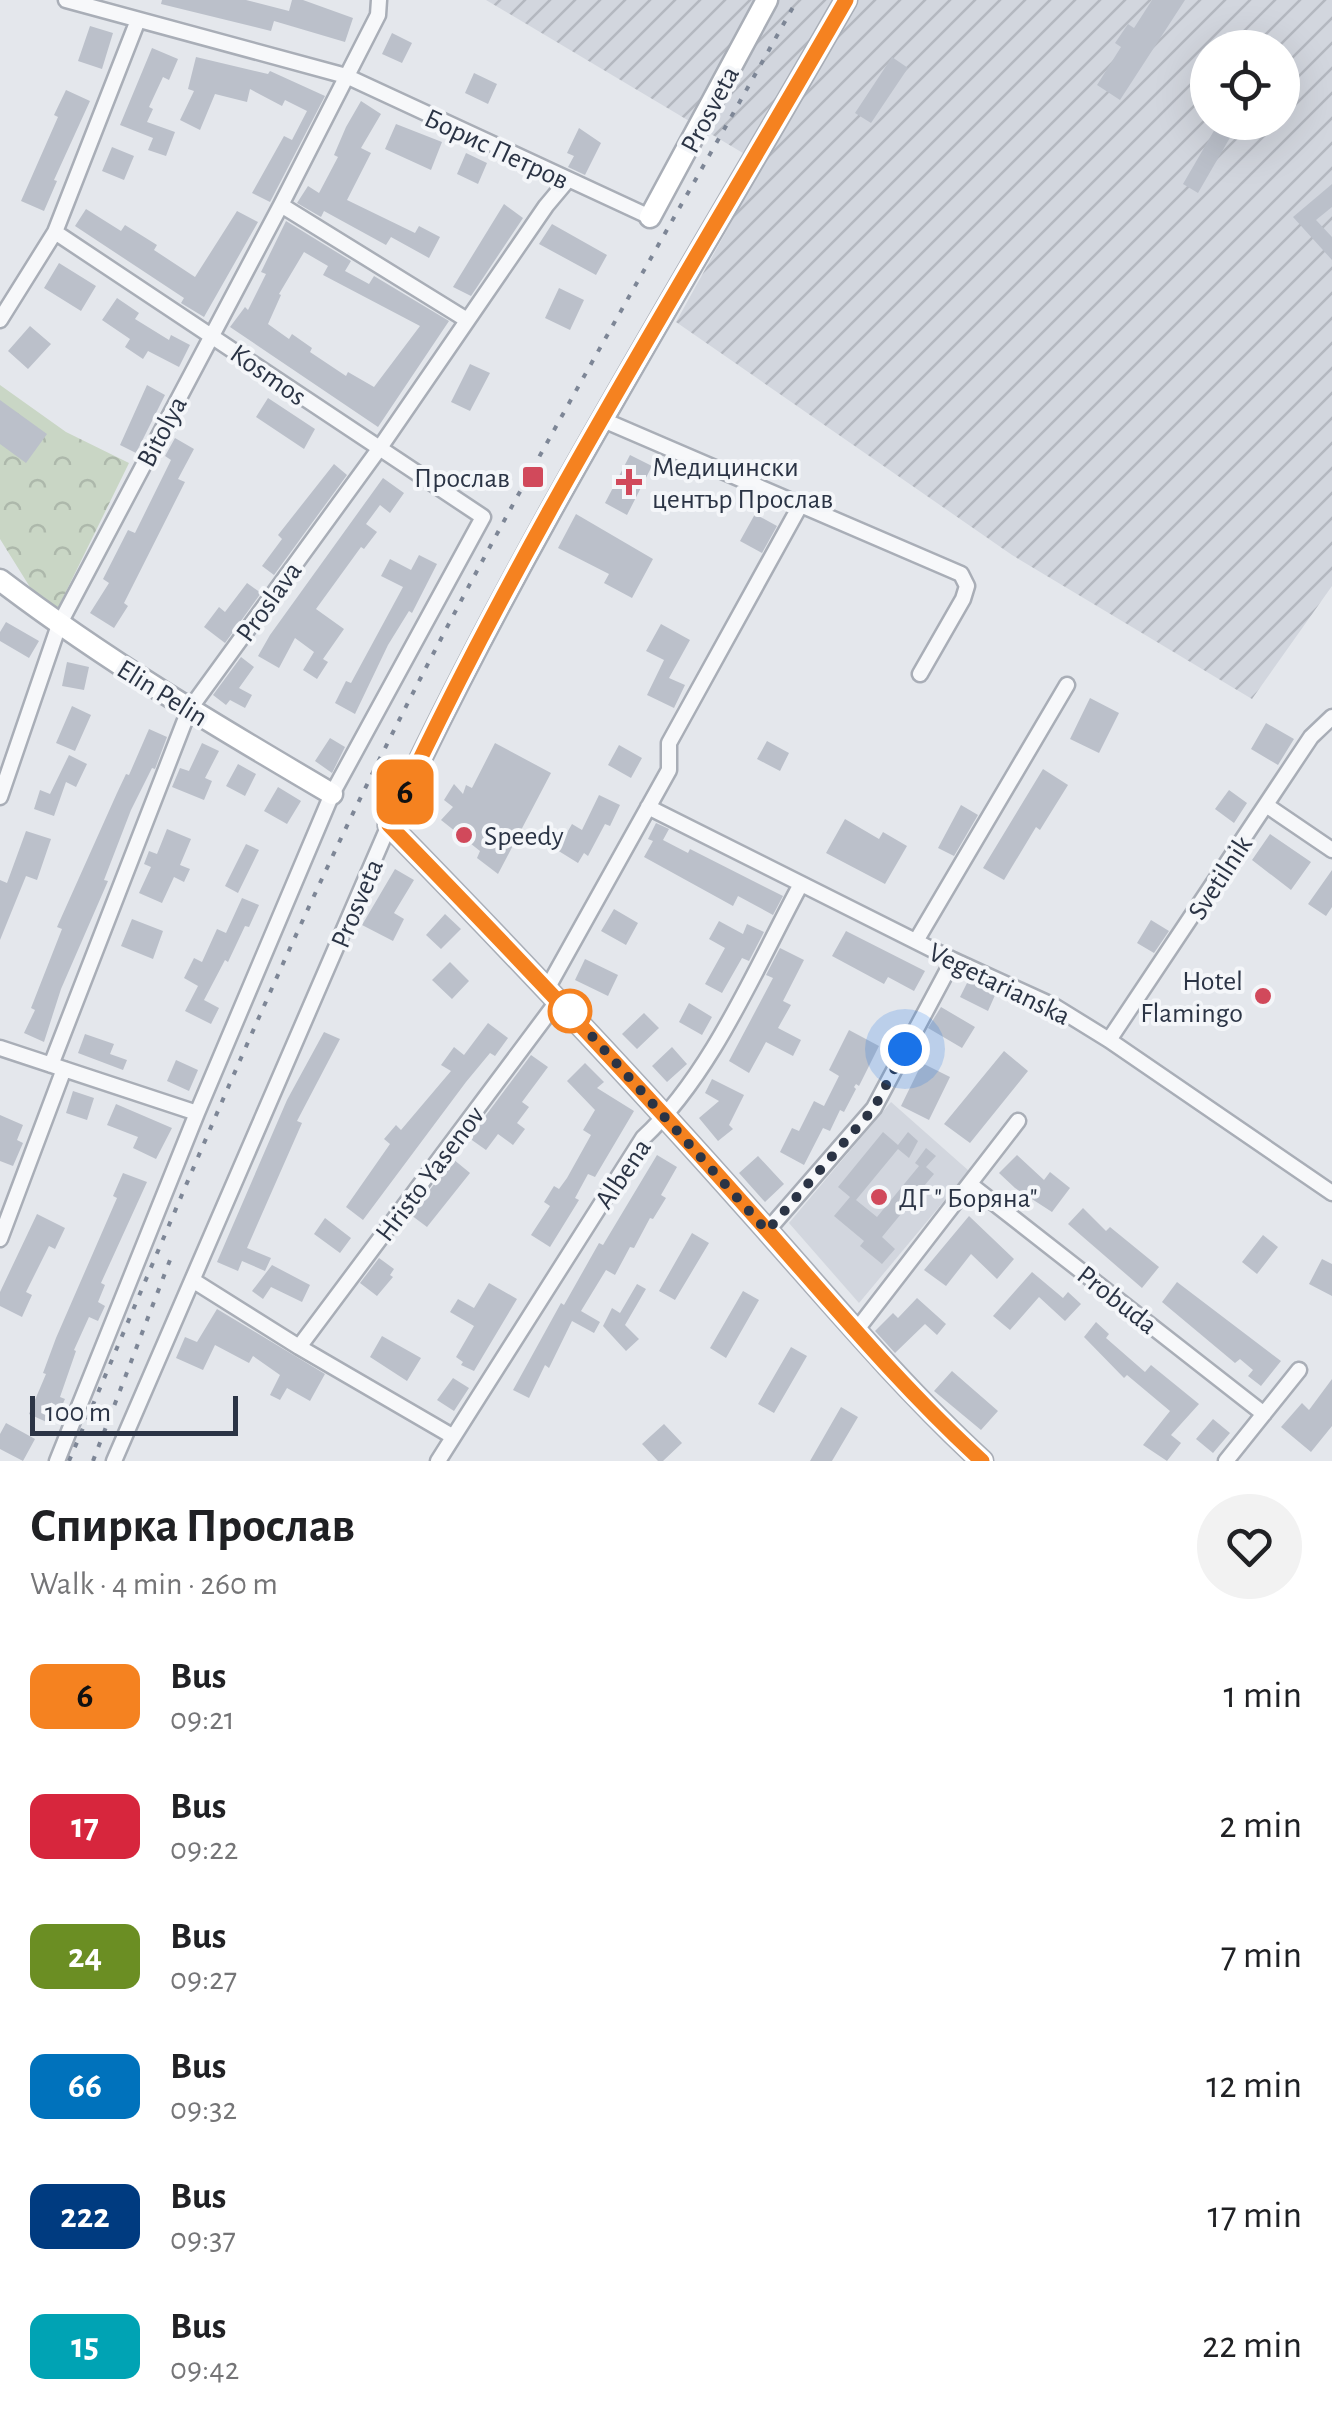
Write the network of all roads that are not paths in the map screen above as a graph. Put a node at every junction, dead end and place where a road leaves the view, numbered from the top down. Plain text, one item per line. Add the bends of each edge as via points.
1 (66, 0) edge
2 (379, 0) edge
3 (767, 0) edge
4 (846, 0) edge
5 (138, 20) junction
6 (346, 76) junction
7 (567, 181) junction
8 (282, 204) junction
9 (650, 217) joint
10 (54, 232) junction
11 (0, 320) edge
12 (466, 320) junction
13 (212, 334) junction
14 (601, 418) junction
15 (379, 449) junction
16 (800, 504) junction
17 (0, 580) edge
18 (59, 625) junction
19 (920, 674) dead end
20 (1067, 685) dead end
21 (189, 710) junction
22 (1332, 717) edge
23 (332, 794) junction
24 (0, 797) edge
25 (1266, 805) junction
26 (648, 807) junction
27 (389, 825) junction
28 (1332, 850) edge
29 (801, 884) junction
30 (916, 941) junction
31 (953, 960) junction
32 (553, 993) junction
33 (1110, 1040) junction
34 (0, 1048) edge
35 (58, 1067) junction
36 (197, 1113) junction
37 (665, 1117) junction
38 (1018, 1121) dead end
39 (972, 1184) junction
40 (1332, 1194) edge
41 (767, 1231) junction
42 (0, 1238) edge
43 (194, 1280) junction
44 (855, 1332) junction
45 (299, 1347) junction
46 (1299, 1370) dead end
47 (1264, 1414) junction
48 (452, 1436) junction
49 (57, 1461) edge
50 (114, 1461) edge
51 (438, 1461) edge
52 (982, 1461) edge
53 (1226, 1461) edge

1 - 5 street, Борис Петров
2 - 6 street, Bitolya via 378,15
3 - 9 street, Prosveta
4 - 14 street, Prosveta
5 - 6 street, Борис Петров
5 - 10 street
6 - 7 street, Борис Петров
6 - 8 street, Bitolya
7 - 9 street, Борис Петров
7 - 12 street, Proslava
8 - 12 street
8 - 13 street, Bitolya
10 - 11 street
10 - 13 street, Kosmos
12 - 15 street, Proslava
13 - 15 street, Kosmos
13 - 18 street, Bitolya
14 - 16 street
14 - 27 street, Prosveta
15 - 21 street, Proslava
15 - 23 street, Kosmos via 483,517
16 - 19 street via 961,574 967,586 963,599
16 - 26 street, Hristo Yasenov via 669,743 669,770
17 - 18 street, Elin Pelin
18 - 21 street, Elin Pelin
18 - 24 street, Bitolya
20 - 30 street
21 - 23 street, Elin Pelin
21 - 35 street, Proslava
22 - 25 street, Svetilnik
23 - 36 street
25 - 28 street
25 - 33 street, Svetilnik
26 - 29 street, Vegetarianska
26 - 32 street, Hristo Yasenov
27 - 32 street
27 - 43 street, Prosveta
29 - 30 street, Vegetarianska
29 - 37 street, Albena via 699,1072
30 - 31 street, Vegetarianska
31 - 33 street, Vegetarianska
31 - 41 street via 874,1108
32 - 37 street
32 - 45 street, Hristo Yasenov
33 - 40 street, Vegetarianska
34 - 35 street
35 - 36 street
35 - 42 street, Proslava
36 - 49 street
37 - 41 street
37 - 48 street, Albena via 642,1138
38 - 39 street
39 - 44 street
39 - 47 street, Probuda
41 - 44 street
43 - 45 street
43 - 50 street, Prosveta
44 - 52 street
45 - 48 street
46 - 47 street
47 - 53 street
48 - 51 street, Albena

